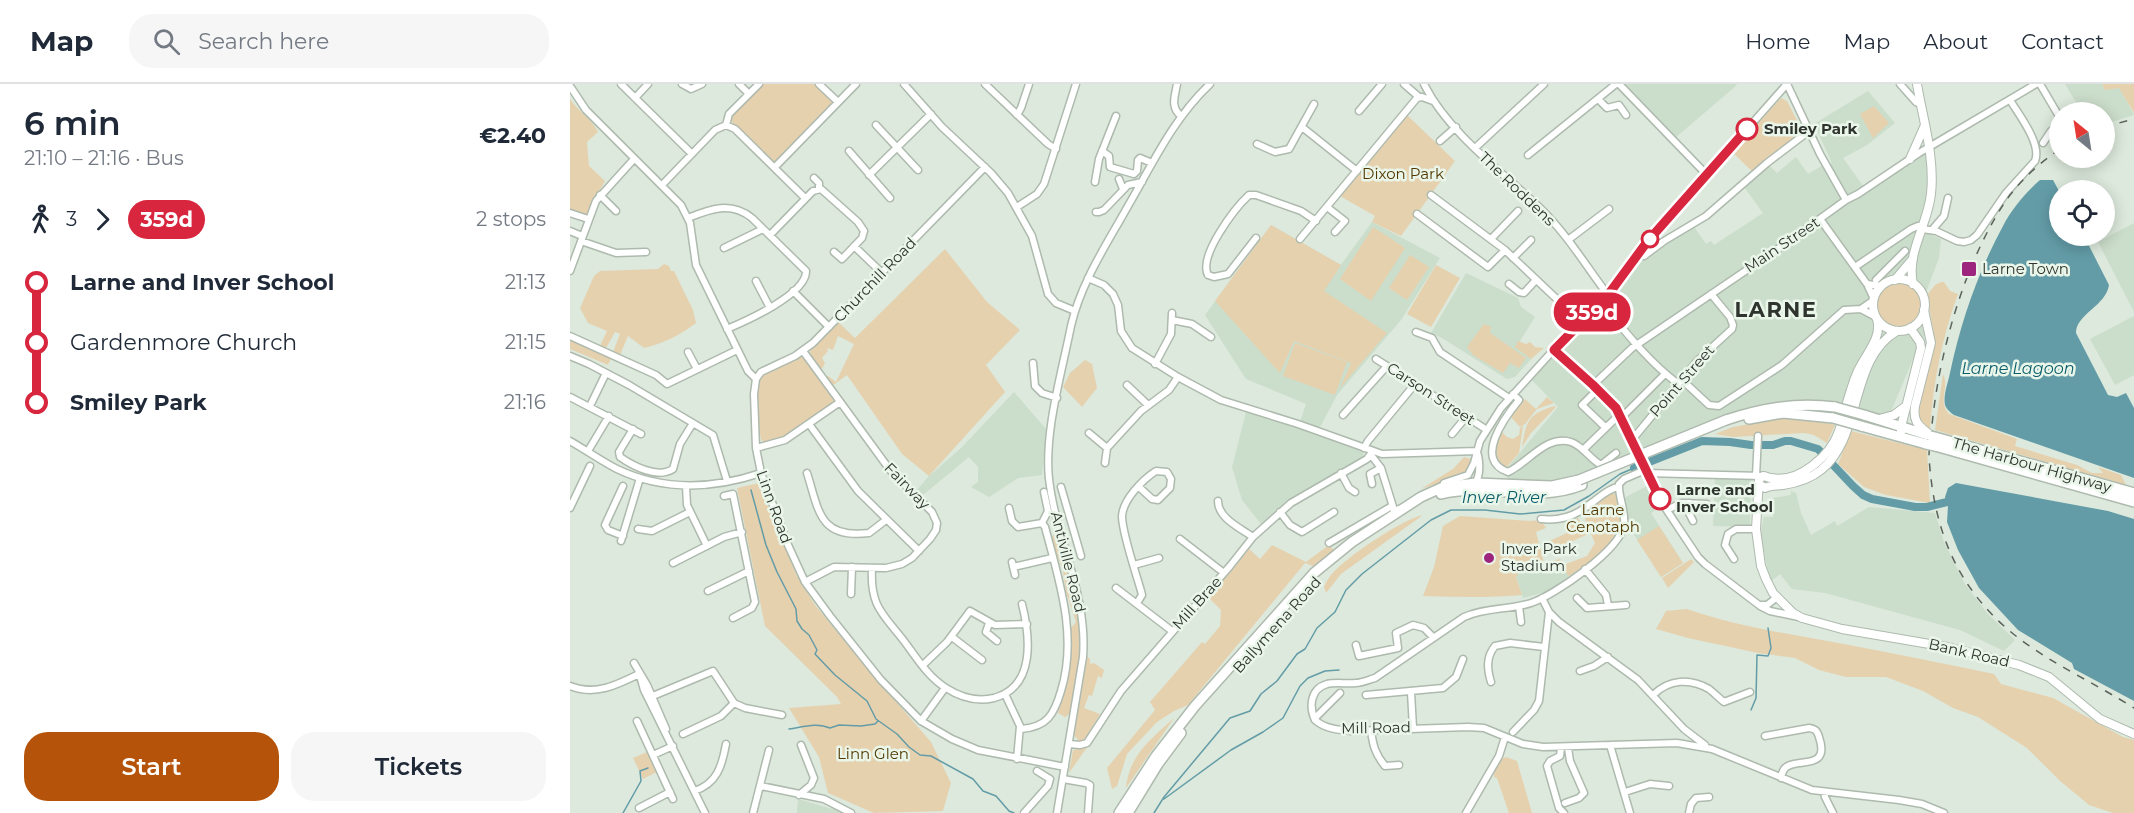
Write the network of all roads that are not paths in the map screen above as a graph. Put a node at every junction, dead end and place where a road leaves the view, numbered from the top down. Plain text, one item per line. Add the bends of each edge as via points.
1 (621, 84) edge
2 (648, 84) edge
3 (682, 84) edge
4 (702, 84) edge
5 (739, 84) edge
6 (759, 84) edge
7 (819, 84) edge
8 (856, 84) edge
9 (985, 84) edge
10 (1029, 84) edge
11 (1076, 84) edge
12 (1177, 84) edge
13 (1210, 84) edge
14 (1382, 84) edge
15 (1404, 84) edge
16 (1424, 84) edge
17 (1544, 84) edge
18 (1618, 84) edge
19 (1787, 84) edge
20 (1900, 84) edge
21 (1917, 84) edge
22 (2038, 84) edge
23 (570, 86) edge
24 (909, 86) edge
25 (749, 94) junction
26 (1778, 94) junction
27 (1419, 96) junction
28 (635, 98) junction
29 (1598, 99) junction
30 (1794, 100) junction
31 (2010, 100) junction
32 (1433, 101) junction
33 (838, 102) junction
34 (2050, 102) edge
35 (1314, 104) dead end
36 (1920, 104) junction
37 (1359, 111) dead end
38 (931, 114) junction
39 (1017, 115) junction
40 (1626, 115) dead end
41 (1180, 116) junction
42 (1117, 118) dead end
43 (726, 125) junction
44 (876, 125) dead end
45 (1925, 125) junction
46 (1302, 127) junction
47 (1456, 127) junction
48 (1809, 131) junction
49 (2049, 134) edge
50 (1440, 141) dead end
51 (2043, 142) dead end
52 (1257, 144) dead end
53 (897, 147) junction
54 (1929, 147) junction
55 (1475, 148) junction
56 (1056, 149) junction
57 (849, 151) dead end
58 (1102, 151) junction
59 (692, 154) junction
60 (1528, 155) dead end
61 (634, 159) junction
62 (1910, 159) junction
63 (1152, 163) junction
64 (985, 167) junction
65 (775, 168) junction
66 (918, 170) dead end
67 (1357, 171) junction
68 (869, 175) junction
69 (1707, 175) junction
70 (814, 178) dead end
71 (1119, 179) dead end
72 (1093, 181) dead end
73 (1142, 182) junction
74 (662, 185) junction
75 (819, 188) junction
76 (1123, 189) junction
77 (600, 195) junction
78 (1431, 195) dead end
79 (806, 198) junction
80 (890, 198) dead end
81 (1947, 198) dead end
82 (1846, 200) junction
83 (1017, 207) junction
84 (1327, 207) junction
85 (1609, 209) dead end
86 (616, 211) dead end
87 (1518, 211) dead end
88 (1096, 212) dead end
89 (570, 213) edge
90 (1417, 214) dead end
91 (688, 218) junction
92 (588, 219) junction
93 (1820, 219) junction
94 (1316, 221) junction
95 (1922, 228) junction
96 (763, 229) junction
97 (1932, 230) junction
98 (570, 231) edge
99 (1335, 232) dead end
100 (770, 235) junction
101 (1256, 238) dead end
102 (581, 239) junction
103 (1300, 239) dead end
104 (1491, 239) junction
105 (1531, 240) dead end
106 (1568, 240) junction
107 (854, 246) junction
108 (724, 248) dead end
109 (1505, 250) junction
110 (646, 252) dead end
111 (834, 252) dead end
112 (1637, 255) junction
113 (1513, 258) junction
114 (1912, 260) junction
115 (1855, 267) junction
116 (570, 271) edge
117 (882, 273) junction
118 (1088, 278) junction
119 (1536, 280) junction
120 (1895, 280) junction
121 (756, 281) dead end
122 (1879, 283) junction
123 (1509, 284) dead end
124 (1867, 284) junction
125 (1913, 284) junction
126 (793, 291) junction
127 (1711, 294) junction
128 (1608, 295) junction
129 (1079, 300) junction
130 (1874, 300) junction
131 (1063, 306) junction
132 (770, 308) junction
133 (1861, 309) junction
134 (1924, 309) junction
135 (1075, 311) junction
136 (1597, 317) dead end
137 (1877, 318) junction
138 (1581, 322) junction
139 (829, 327) junction
140 (1910, 328) junction
141 (727, 329) junction
142 (1897, 331) junction
143 (1416, 332) dead end
144 (570, 336) edge
145 (1210, 337) dead end
146 (1564, 341) junction
147 (1636, 345) junction
148 (737, 350) junction
149 (1554, 350) junction
150 (803, 351) junction
151 (688, 352) dead end
152 (570, 356) edge
153 (1560, 356) junction
154 (1376, 359) dead end
155 (1033, 363) dead end
156 (1155, 364) junction
157 (1387, 366) junction
158 (697, 369) junction
159 (606, 373) junction
160 (1665, 374) junction
161 (1178, 377) junction
162 (756, 379) junction
163 (1679, 381) junction
164 (1415, 384) junction
165 (1127, 385) dead end
166 (1596, 387) junction
167 (1511, 396) junction
168 (570, 397) edge
169 (1057, 398) junction
170 (840, 402) junction
171 (1148, 405) junction
172 (1907, 405) junction
173 (590, 406) junction
174 (1343, 415) dead end
175 (609, 416) junction
176 (1466, 417) junction
177 (1620, 417) junction
178 (1878, 419) junction
179 (693, 423) junction
180 (1727, 423) junction
181 (809, 424) junction
182 (1605, 427) junction
183 (1901, 427) junction
184 (633, 429) junction
185 (1486, 430) junction
186 (1089, 433) dead end
187 (641, 434) dead end
188 (1452, 434) dead end
189 (1758, 436) dead end
190 (1632, 440) junction
191 (570, 441) edge
192 (1932, 441) junction
193 (756, 448) junction
194 (1107, 448) junction
195 (1364, 448) junction
196 (1583, 450) junction
197 (588, 451) junction
198 (1477, 451) junction
199 (1371, 453) junction
200 (1616, 453) dead end
201 (1831, 454) junction
202 (1105, 463) dead end
203 (590, 466) dead end
204 (1381, 468) junction
205 (1479, 468) junction
206 (1644, 470) junction
207 (761, 473) junction
208 (807, 473) dead end
209 (1341, 473) junction
210 (640, 478) junction
211 (727, 481) junction
212 (1764, 481) junction
213 (1580, 482) junction
214 (1476, 483) junction
215 (1372, 484) dead end
216 (1495, 484) junction
217 (686, 486) junction
218 (1061, 486) dead end
219 (1139, 487) junction
220 (1618, 487) junction
221 (624, 489) dead end
222 (1469, 491) junction
223 (1044, 492) dead end
224 (1355, 492) dead end
225 (2134, 493) edge
226 (724, 496) dead end
227 (1218, 501) dead end
228 (2134, 502) edge
229 (1689, 503) junction
230 (1707, 504) dead end
231 (570, 508) edge
232 (1010, 508) dead end
233 (1394, 509) junction
234 (1667, 510) junction
235 (690, 512) junction
236 (1280, 512) junction
237 (1334, 512) dead end
238 (1541, 519) dead end
239 (886, 520) junction
240 (1694, 521) dead end
241 (1042, 523) junction
242 (638, 529) dead end
243 (1756, 529) junction
244 (1061, 530) junction
245 (742, 532) junction
246 (1047, 534) junction
247 (1074, 535) junction
248 (1253, 537) junction
249 (1063, 538) junction
250 (1180, 538) dead end
251 (1329, 543) dead end
252 (707, 546) junction
253 (919, 551) junction
254 (1080, 556) dead end
255 (1052, 558) junction
256 (1159, 558) dead end
257 (1734, 559) dead end
258 (673, 563) dead end
259 (1134, 565) junction
260 (852, 567) junction
261 (872, 568) junction
262 (1013, 568) dead end
263 (1585, 569) junction
264 (749, 571) junction
265 (1224, 573) junction
266 (805, 582) junction
267 (1116, 588) dead end
268 (708, 591) dead end
269 (851, 594) dead end
270 (1542, 598) junction
271 (1576, 598) dead end
272 (1776, 598) junction
273 (1137, 603) junction
274 (1022, 604) dead end
275 (1608, 605) junction
276 (1626, 605) dead end
277 (1519, 606) junction
278 (1760, 606) junction
279 (1549, 612) junction
280 (737, 618) dead end
281 (1802, 618) junction
282 (1521, 622) dead end
283 (989, 623) junction
284 (1027, 624) junction
285 (1172, 631) junction
286 (952, 637) junction
287 (1433, 638) junction
288 (997, 641) dead end
289 (1356, 645) dead end
290 (1544, 648) junction
291 (1608, 657) junction
292 (1463, 659) dead end
293 (982, 660) dead end
294 (634, 663) dead end
295 (922, 665) junction
296 (1580, 671) dead end
297 (640, 675) junction
298 (1491, 682) dead end
299 (570, 686) edge
300 (945, 688) junction
301 (1411, 692) junction
302 (1750, 692) dead end
303 (1340, 693) dead end
304 (1005, 694) junction
305 (1366, 695) dead end
306 (1653, 695) junction
307 (650, 697) junction
308 (734, 703) junction
309 (782, 715) dead end
310 (1315, 718) junction
311 (637, 721) dead end
312 (921, 721) junction
313 (1413, 728) junction
314 (1021, 729) junction
315 (1371, 731) junction
316 (1513, 732) dead end
317 (683, 734) dead end
318 (2134, 734) edge
319 (1765, 736) dead end
320 (1505, 738) junction
321 (1069, 744) junction
322 (801, 745) dead end
323 (1610, 745) junction
324 (673, 746) junction
325 (728, 747) dead end
326 (1704, 747) junction
327 (1565, 748) junction
328 (769, 749) dead end
329 (653, 755) junction
330 (1017, 759) junction
331 (1045, 764) junction
332 (1399, 765) dead end
333 (1065, 767) junction
334 (1781, 778) junction
335 (1063, 779) junction
336 (761, 786) junction
337 (1669, 786) dead end
338 (694, 791) junction
339 (1625, 792) junction
340 (1824, 792) junction
341 (799, 795) junction
342 (1709, 797) dead end
343 (1565, 803) dead end
344 (641, 804) dead end
345 (705, 813) edge
346 (753, 813) edge
347 (851, 813) edge
348 (1024, 813) edge
349 (1057, 813) edge
350 (1088, 813) edge
351 (1119, 813) edge
352 (1128, 813) edge
353 (1466, 813) edge
354 (1563, 813) edge
355 (1630, 813) edge
356 (1689, 813) edge
357 (1833, 813) edge
358 (1944, 813) edge

1 - 28 street
2 - 28 street
3 - 4 street via 692,89
5 - 25 street
6 - 25 street
7 - 33 street
8 - 33 street
9 - 39 street
10 - 39 street
11 - 56 street
12 - 41 street via 1174,106
13 - 41 street
14 - 37 street
15 - 27 street
16 - 32 street, The Roddens
17 - 55 street
18 - 29 street
18 - 69 street
19 - 26 street
19 - 30 street
20 - 36 street
21 - 36 main road
22 - 31 street, Main Street
22 - 34 street
23 - 61 street via 582,106
24 - 38 street
25 - 43 street
26 - 30 street
26 - 69 street
27 - 32 street
27 - 67 street
28 - 59 street
29 - 40 street via 1607,108 1619,106
29 - 60 street
30 - 48 street
31 - 54 street, Main Street
31 - 97 street via 2036,144 2035,161 2006,192 1971,240 1950,239
32 - 47 street, The Roddens
33 - 65 street
35 - 46 street
36 - 45 main road
38 - 53 street
38 - 64 street
39 - 56 street
41 - 63 street
42 - 58 street
43 - 59 street via 717,128
43 - 65 street
44 - 53 street
45 - 54 main road
45 - 62 main road
46 - 52 street via 1291,147 1284,151 1275,152
46 - 67 street
47 - 50 street
47 - 55 street, The Roddens
48 - 82 street
48 - 112 street via 1706,216 1644,256
49 - 51 street
53 - 66 street
53 - 68 street
54 - 62 street, Main Street
54 - 95 main road via 1931,195
55 - 106 street, The Roddens
56 - 83 street via 1042,187
57 - 68 street
58 - 63 street via 1110,156 1110,167 1134,174 1140,158
58 - 72 street
59 - 74 street
61 - 74 street
61 - 77 street
62 - 82 street, Main Street
63 - 73 street
64 - 83 street
64 - 117 street, Churchill Road
65 - 79 street
67 - 84 street
68 - 80 street
69 - 112 street
70 - 75 street
71 - 76 street
73 - 76 street
73 - 118 street
74 - 91 street
75 - 79 street
75 - 107 street via 863,228 863,237
76 - 88 street via 1104,210
77 - 86 street
77 - 92 street
78 - 104 street
79 - 100 street
81 - 97 street via 1944,216
82 - 93 street, Main Street
83 - 131 street via 1032,236 1048,294
84 - 94 street
84 - 99 street via 1344,221
85 - 106 street
87 - 104 street
89 - 92 street
90 - 109 street via 1488,267
91 - 96 street via 713,208 728,207 745,213
91 - 141 street via 696,265
92 - 102 street
93 - 115 street
93 - 127 street, Main Street
94 - 101 street via 1301,211 1249,195 1210,248 1205,266 1208,275 1228,274
94 - 103 street
95 - 97 street
95 - 114 main road
95 - 115 street via 1911,229
96 - 100 street
96 - 108 street
98 - 102 street
100 - 126 street via 806,271 805,279
102 - 110 street via 616,253
102 - 116 street
104 - 109 street
105 - 113 street
106 - 128 street, The Roddens
107 - 111 street via 842,259
107 - 117 street
109 - 113 street
112 - 128 street
113 - 119 street
114 - 120 main road
114 - 122 street via 1903,253
114 - 125 main road
115 - 124 street
117 - 139 street, Churchill Road
118 - 129 street
118 - 156 street via 1113,294 1124,339
119 - 123 street via 1524,293
119 - 138 street
120 - 122 main road
120 - 125 main road
121 - 132 street
122 - 124 street
122 - 130 main road
124 - 130 street
125 - 134 main road via 1923,297
126 - 132 street
126 - 139 street
127 - 147 street, Main Street
127 - 163 street, Point Street via 1730,317 1732,329
128 - 138 street
129 - 131 street
129 - 135 street
130 - 133 street
130 - 137 main road
131 - 135 street
132 - 141 street
133 - 137 street
133 - 163 street via 1844,310 1782,365 1723,404 1706,403
134 - 140 main road via 1920,321
134 - 192 main road via 1932,343 1914,417
135 - 169 street, Antiville Road
136 - 147 street via 1610,313
137 - 142 main road
137 - 201 main road via 1879,333 1860,367
138 - 146 street
139 - 150 street, Churchill Road
140 - 142 main road
140 - 172 main road via 1921,348
141 - 148 street
142 - 201 main road via 1885,339 1867,370 1844,439
143 - 167 street via 1432,338 1439,352
144 - 158 street via 668,384
145 - 156 street via 1192,324 1172,317 1170,335
146 - 149 street
146 - 153 street
147 - 160 street
147 - 166 street, Main Street
148 - 158 street
148 - 162 street
149 - 153 street
149 - 167 street
150 - 162 street, Churchill Road via 765,369
150 - 170 street, Fairway
151 - 158 street
152 - 159 street
153 - 166 street
154 - 157 street, Carson Street
155 - 169 street via 1035,386
156 - 161 street
157 - 164 street, Carson Street
157 - 174 street
159 - 173 street
159 - 179 street
160 - 163 street
160 - 177 street
161 - 171 street via 1169,390
161 - 195 street via 1230,404
162 - 193 street, Linn Road
163 - 190 street, Point Street
164 - 176 street, Carson Street
164 - 195 street
165 - 171 street
166 - 177 street
166 - 182 street via 1582,405
167 - 185 street
167 - 196 street via 1519,400 1501,424 1492,448 1498,469 1508,472 1537,451 1563,441
168 - 173 street
169 - 244 street, Antiville Road via 1048,462
170 - 181 street
170 - 253 street, Fairway via 893,474 936,516 936,531
171 - 194 street
172 - 178 main road via 1894,415
172 - 183 main road
173 - 175 street
175 - 184 street
175 - 197 street
176 - 185 street, Carson Street
176 - 188 street
177 - 182 street
177 - 190 street
178 - 180 highway, bridge via 1835,407 1803,404 1784,405
178 - 183 highway
179 - 184 street via 680,444 673,469 665,472 643,469 620,457 619,452
179 - 211 street via 715,438
180 - 192 highway, bridge via 1784,413 1833,418
180 - 213 highway
181 - 193 street via 785,440
181 - 239 street via 858,492
182 - 196 street
183 - 192 highway
184 - 187 street
185 - 198 street
186 - 194 street
189 - 212 street
190 - 206 street, bridge
191 - 197 street
192 - 225 highway, The Harbour Highway
192 - 228 highway via 1961,453
193 - 207 street, Linn Road
194 - 202 street
195 - 199 street
196 - 200 street via 1601,465
197 - 210 street
198 - 199 street
198 - 205 street
198 - 233 street via 1468,475 1426,490
199 - 204 street
199 - 209 street, Mill Brae
201 - 212 main road via 1800,473
201 - 212 main road via 1826,466 1805,480 1790,484
203 - 231 street
204 - 215 street via 1370,474
204 - 233 street
205 - 214 street
205 - 216 street
206 - 212 street
206 - 220 street via 1622,480
206 - 234 street
207 - 211 street
207 - 266 street, Linn Road
208 - 239 street via 820,513 832,529 869,533
209 - 224 street
209 - 236 street, Mill Brae
210 - 217 street
210 - 221 street via 622,539 605,525
211 - 217 street
212 - 243 main road
213 - 216 highway, Ballymena Road via 1552,486
213 - 222 highway, Ballymena Road via 1563,492 1544,495
214 - 216 highway, Ballymena Road
214 - 222 street
214 - 233 highway, Ballymena Road via 1443,488
217 - 235 street
218 - 247 street
219 - 219 street via 1158,470 1167,472 1172,479 1170,488 1158,500
219 - 259 street via 1122,515
220 - 238 street via 1566,517
220 - 263 street via 1624,518 1622,531 1611,547
222 - 352 highway, Ballymena Road via 1443,493 1422,502 1321,575 1187,726
223 - 241 street via 1048,511
226 - 245 street via 733,494
227 - 248 street via 1224,516
229 - 230 street
229 - 234 street
229 - 240 street
232 - 241 street via 1013,522 1019,527
233 - 251 street
233 - 351 highway, Ballymena Road via 1314,573 1180,724
234 - 278 street via 1705,564
235 - 242 street via 652,531
235 - 252 street
236 - 237 street via 1302,532
236 - 248 street, Mill Brae
239 - 253 street
241 - 246 street
243 - 257 street via 1737,529 1728,534 1725,545
243 - 272 main road via 1764,576
244 - 246 street
244 - 249 street, Antiville Road
245 - 252 street
245 - 264 street
246 - 255 street
247 - 249 street
247 - 254 street
248 - 265 street, Mill Brae
249 - 321 street, Antiville Road via 1080,600 1084,634
250 - 265 street
252 - 258 street
253 - 261 street, Fairway via 898,566
255 - 262 street
255 - 314 street via 1067,625 1066,671 1050,716 1038,726
256 - 259 street
259 - 273 street via 1142,595
260 - 261 street, Fairway
260 - 266 street, Fairway via 831,567
260 - 269 street
261 - 295 street via 875,602
263 - 270 street
263 - 275 street via 1605,593
264 - 268 street
264 - 280 street via 754,605
265 - 285 street, Mill Brae
266 - 312 street, Linn Road via 885,685
267 - 273 street
270 - 277 street
270 - 279 street
271 - 275 street via 1587,608
272 - 278 street
272 - 281 main road, Bank Road
273 - 285 street
274 - 284 street
275 - 276 street
277 - 282 street
277 - 287 street via 1469,615
278 - 281 street
279 - 290 street
279 - 291 street
281 - 318 main road, Bank Road via 2019,665 2049,677 2100,719
283 - 284 street
283 - 286 street via 970,611
283 - 288 street via 986,632
284 - 304 street via 1025,667 1019,681
285 - 321 street, Mill Brae via 1121,691 1086,743
286 - 293 street
286 - 295 street
287 - 289 street via 1424,628 1413,625 1396,633 1398,648 1359,656
287 - 310 street via 1375,678 1321,686 1312,697
290 - 298 street via 1510,643 1495,646 1487,664
290 - 316 street via 1538,704
291 - 296 street
291 - 306 street
292 - 301 street via 1448,686
294 - 297 street
295 - 300 street
297 - 299 street via 616,688 591,690
297 - 307 street
300 - 304 street via 980,699
300 - 312 street
301 - 305 street
301 - 313 street
302 - 306 street via 1724,702 1702,686 1681,681 1668,684
303 - 310 street
304 - 314 street
306 - 326 street
307 - 308 street via 713,671
307 - 324 street
308 - 309 street
308 - 317 street via 721,716
310 - 315 street, Mill Road via 1336,730
311 - 329 street
312 - 330 street, Linn Road via 966,745
313 - 315 street, Mill Road
313 - 320 street, Mill Road via 1480,728
314 - 330 street
315 - 332 street via 1373,749 1380,760 1385,766
319 - 334 street via 1809,728 1818,733 1821,746 1817,758 1788,765
320 - 327 street, Mill Road via 1533,746
320 - 353 street
321 - 333 street, Antiville Road
322 - 341 street via 814,778
323 - 326 street, Mill Road via 1677,743
323 - 327 street, Mill Road
323 - 339 street
324 - 329 street
324 - 338 street
325 - 338 street via 711,784
326 - 334 street
327 - 343 street via 1584,793
327 - 354 street via 1547,766 1558,808
328 - 336 street
329 - 344 street via 672,796
330 - 331 street, Linn Road
331 - 333 street, Linn Road
331 - 348 street via 1040,772 1050,779 1048,786
333 - 335 street, Antiville Road
334 - 340 street
335 - 349 street, Antiville Road
335 - 350 street via 1091,786
336 - 341 street
336 - 346 street
337 - 339 street via 1650,784
338 - 345 street
339 - 355 street
340 - 357 street
340 - 358 street via 1922,804
341 - 347 street via 824,799
342 - 356 street via 1696,798

